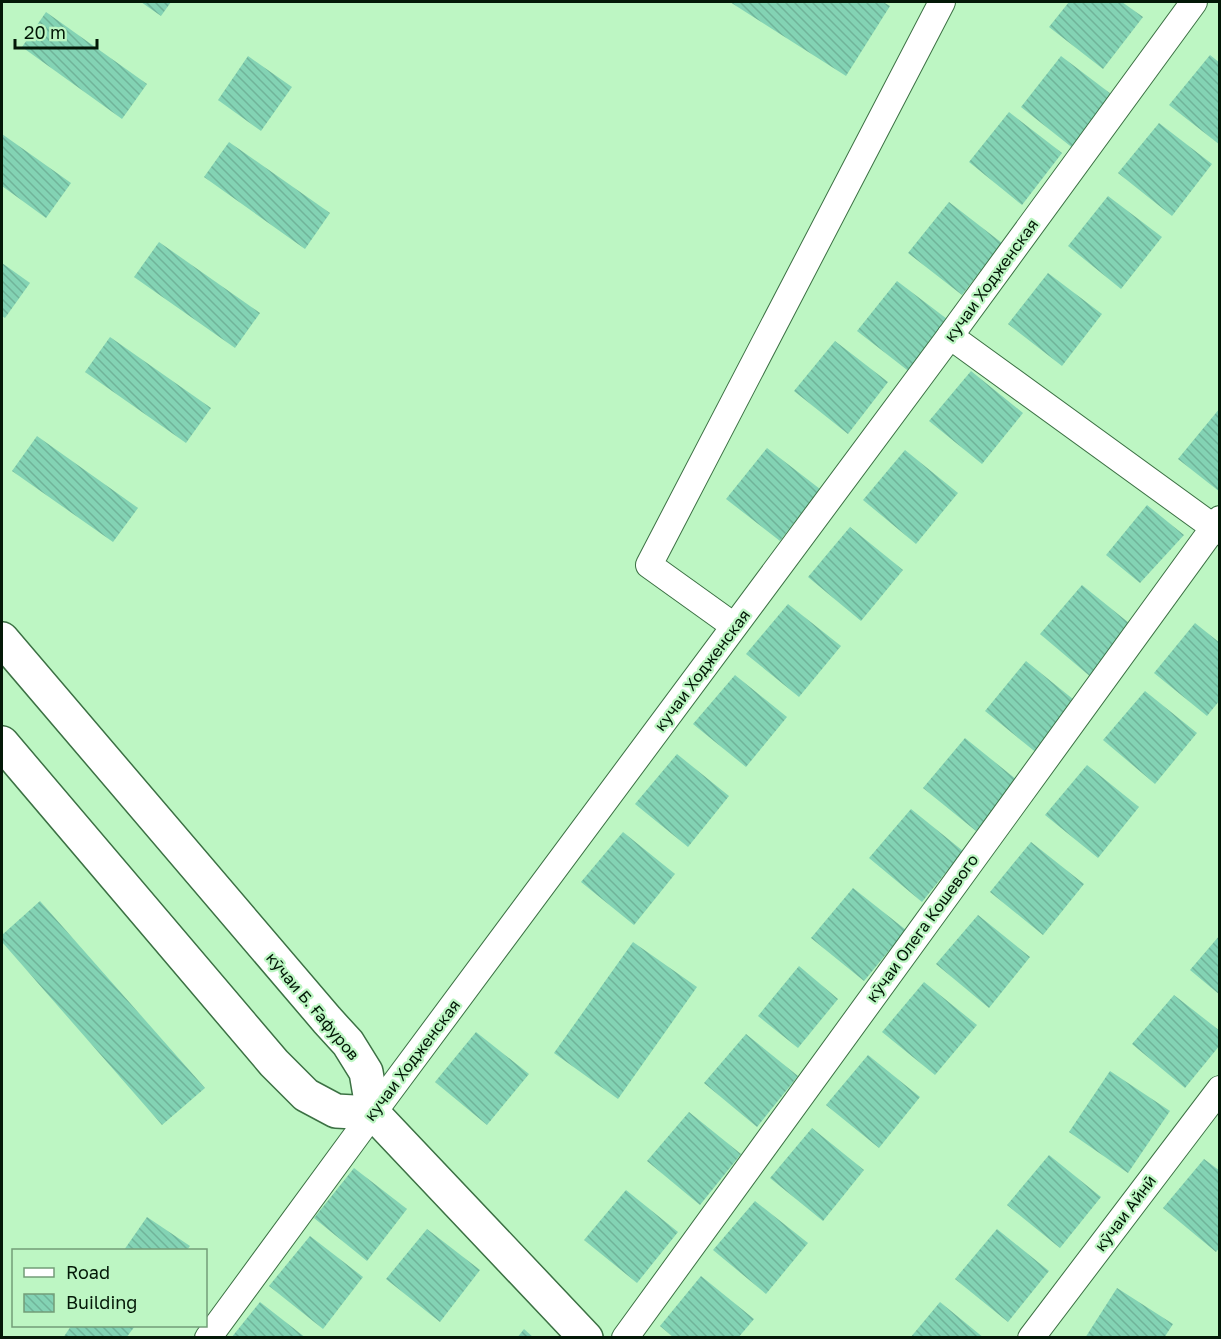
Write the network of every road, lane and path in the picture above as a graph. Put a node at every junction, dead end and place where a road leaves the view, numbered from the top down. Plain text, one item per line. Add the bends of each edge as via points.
1 (942, 2) edge
2 (1194, 2) edge
3 (950, 336) junction
4 (1217, 526) edge
5 (735, 626) junction
6 (2, 639) edge
7 (2, 743) edge
8 (1220, 1089) edge
9 (373, 1113) junction
10 (208, 1338) edge
11 (586, 1338) edge
12 (625, 1338) edge
13 (1031, 1338) edge

1 - 5 street via 650,565
2 - 3 street, кучаи Ходженская
3 - 4 street
3 - 5 street, кучаи Ходженская
4 - 12 street, кӯчаи Олега Кошевого
5 - 9 street, кучаи Ходженская
6 - 9 main road, кӯчаи Б. Ғафуров via 348,1043 366,1072
7 - 9 main road via 274,1063 306,1095 336,1111
8 - 13 street, кӯчаи Айнӣ
9 - 10 street, кучаи Ходженская
9 - 11 main road

